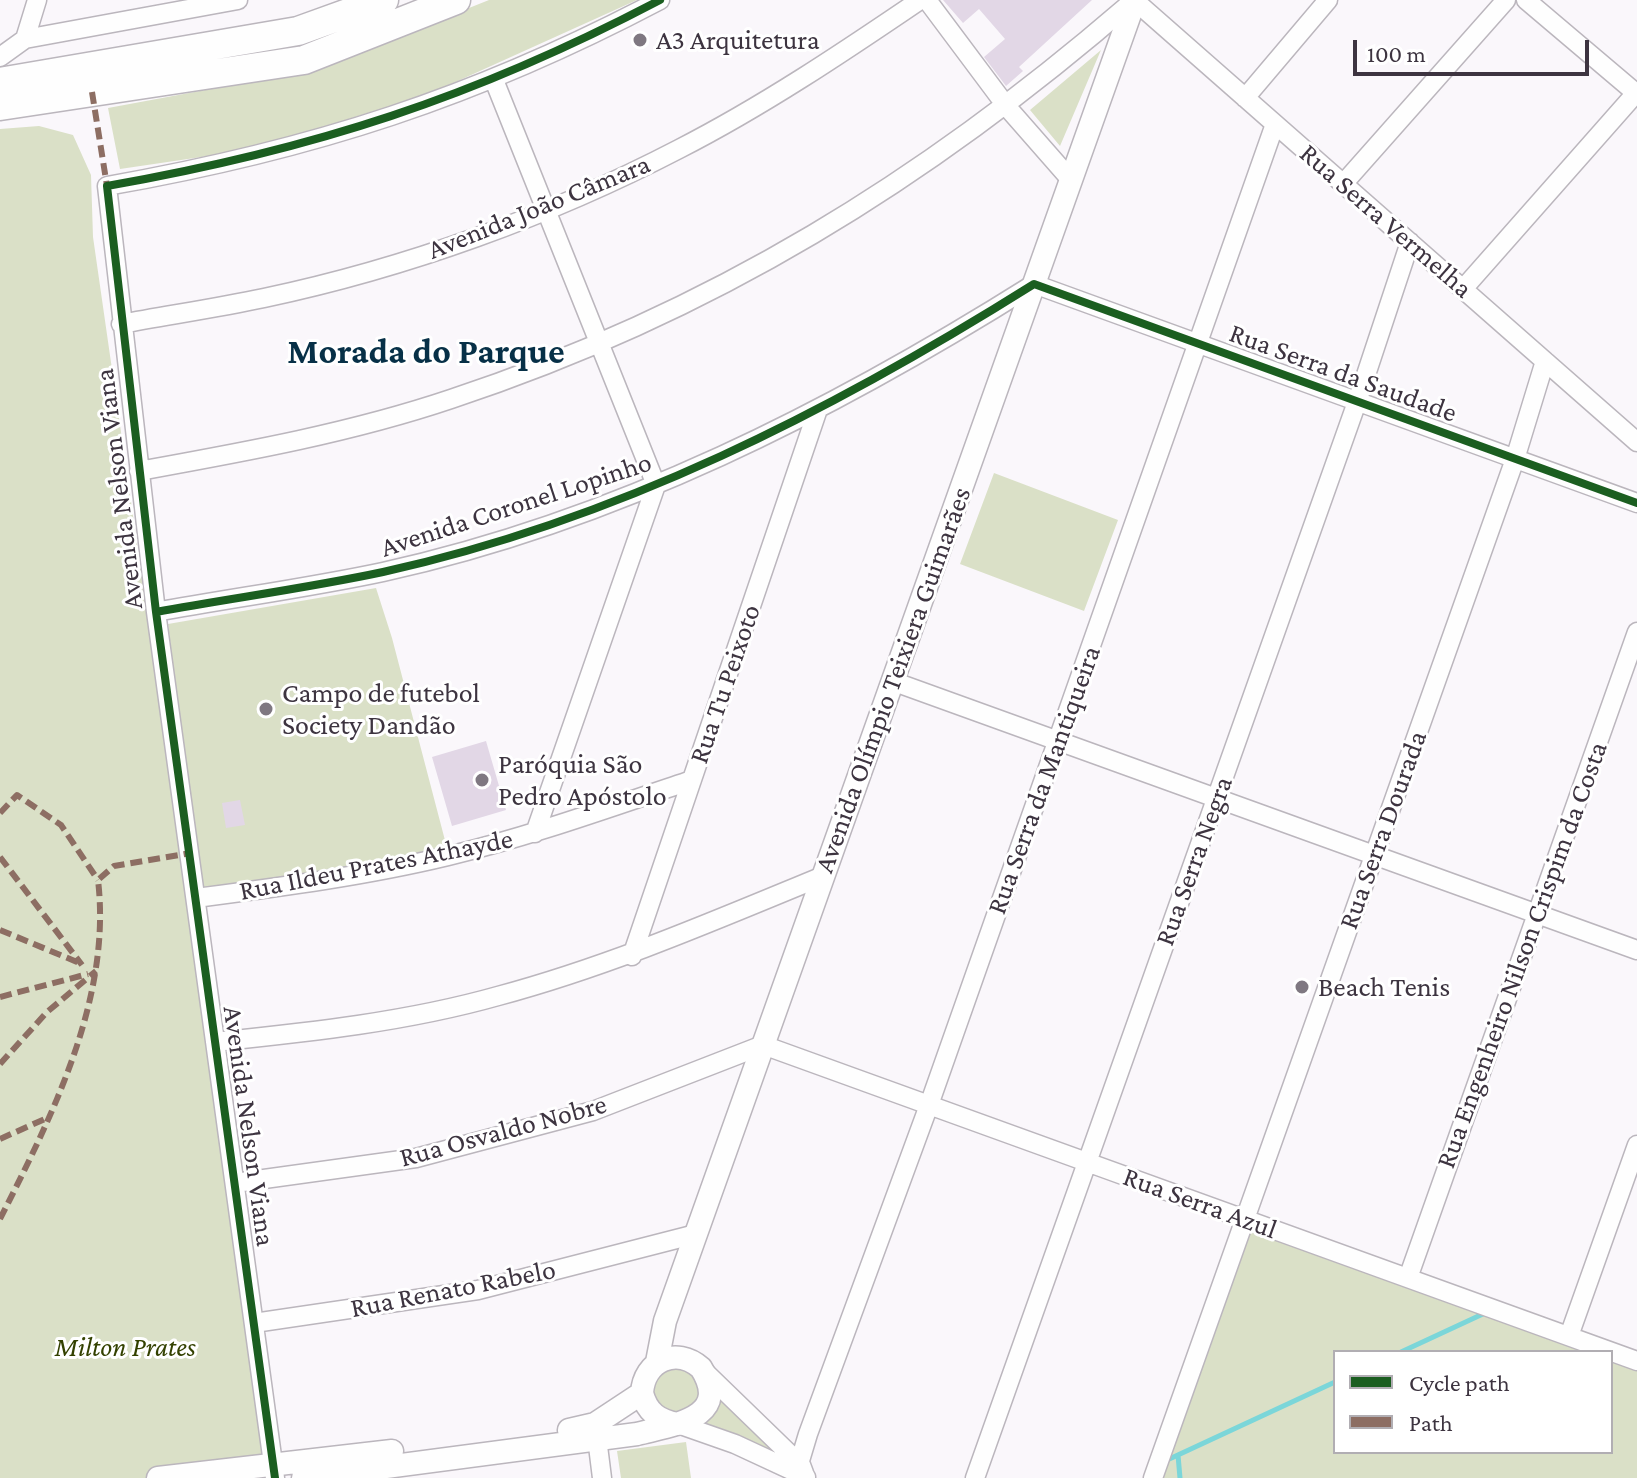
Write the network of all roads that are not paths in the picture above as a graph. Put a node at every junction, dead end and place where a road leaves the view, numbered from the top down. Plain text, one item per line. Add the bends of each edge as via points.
1 (37, 0) edge
2 (238, 0) edge
3 (384, 0) edge
4 (456, 0) edge
5 (660, 0) edge
6 (920, 0) edge
7 (927, 0) edge
8 (1134, 0) edge
9 (1328, 0) edge
10 (1506, 0) edge
11 (1526, 0) edge
12 (25, 39) junction
13 (0, 57) edge
14 (494, 80) junction
15 (0, 82) edge
16 (1637, 94) edge
17 (1245, 98) junction
18 (0, 106) edge
19 (1007, 107) junction
20 (1275, 124) junction
21 (1071, 180) junction
22 (1343, 184) junction
23 (546, 210) junction
24 (1410, 242) junction
25 (1034, 284) junction
26 (1463, 289) junction
27 (121, 324) junction
28 (599, 344) junction
29 (1199, 345) junction
30 (1545, 361) junction
31 (1357, 402) junction
32 (817, 412) junction
33 (1637, 442) edge
34 (1515, 459) junction
35 (139, 471) junction
36 (656, 485) junction
37 (1637, 503) edge
38 (156, 612) junction
39 (1637, 632) edge
40 (892, 681) junction
41 (1058, 741) junction
42 (692, 780) junction
43 (1216, 798) junction
44 (535, 833) junction
45 (1374, 856) junction
46 (823, 876) junction
47 (196, 898) junction
48 (1537, 914) junction
49 (1637, 950) edge
50 (632, 956) junction
51 (215, 1042) junction
52 (763, 1045) junction
53 (929, 1105) junction
54 (1637, 1145) edge
55 (1087, 1162) junction
56 (235, 1183) junction
57 (1245, 1219) junction
58 (696, 1234) junction
59 (1408, 1278) junction
60 (665, 1321) junction
61 (254, 1323) junction
62 (1569, 1336) junction
63 (1607, 1350) edge
64 (1613, 1352) edge
65 (1637, 1361) edge
66 (657, 1362) junction
67 (702, 1369) junction
68 (642, 1393) junction
69 (678, 1424) junction
70 (597, 1438) junction
71 (440, 1453) junction
72 (274, 1470) edge
73 (797, 1470) edge
74 (158, 1478) edge
75 (303, 1478) edge
76 (602, 1478) edge
77 (975, 1478) edge
78 (1153, 1478) edge

1 - 12 street
2 - 12 street
3 - 15 main road via 298,31
4 - 18 main road via 304,60
5 - 14 street, Avenida Nelson Viana
6 - 23 street, Avenida João Câmara via 804,78 690,143
7 - 19 street
8 - 17 street, Rua Serra Vermelha
8 - 19 street
8 - 21 street, Avenida Olímpio Teixiera Guimarães
9 - 17 street
10 - 22 street
11 - 16 street
12 - 13 street
14 - 23 street
14 - 27 street, Avenida Nelson Viana via 304,145 107,186
16 - 26 street
17 - 20 street, Rua Serra Vermelha
19 - 21 street
19 - 28 street via 878,198 769,261
20 - 22 street, Rua Serra Vermelha
20 - 29 street, Rua Serra da Mantiqueira
21 - 25 street, Avenida Olímpio Teixiera Guimarães
22 - 24 street, Rua Serra Vermelha
23 - 27 street, Avenida João Câmara via 379,267 266,298
23 - 28 street
24 - 26 street, Rua Serra Vermelha
24 - 31 street, Rua Serra Negra
25 - 29 street, Rua Serra da Saudade
25 - 32 street, Avenida Coronel Lopinho
25 - 40 street, Avenida Olímpio Teixiera Guimarães
26 - 30 street, Rua Serra Vermelha
27 - 35 street, Avenida Nelson Viana
28 - 35 street via 450,400 312,438
28 - 36 street
29 - 31 street, Rua Serra da Saudade
29 - 41 street, Rua Serra da Mantiqueira
30 - 33 street, Rua Serra Vermelha
30 - 34 street, Rua Serra Dourada
31 - 34 street, Rua Serra da Saudade
31 - 43 street, Rua Serra Negra
32 - 36 street, Avenida Coronel Lopinho
32 - 42 street, Rua Tu Peixoto
34 - 37 street, Rua Serra da Saudade
34 - 45 street, Rua Serra Dourada
35 - 38 street, Avenida Nelson Viana
36 - 38 street, Avenida Coronel Lopinho via 491,542 383,572
36 - 44 street
38 - 47 street, Avenida Nelson Viana
39 - 48 street, Rua Engenheiro Nilson Crispim da Costa
40 - 41 street
40 - 46 street, Avenida Olímpio Teixiera Guimarães
41 - 43 street
41 - 53 street, Rua Serra da Mantiqueira
42 - 44 street, Rua Ildeu Prates Athayde
42 - 50 street, Rua Tu Peixoto
43 - 45 street
43 - 55 street, Rua Serra Negra
44 - 47 street, Rua Ildeu Prates Athayde via 318,882
45 - 48 street
45 - 57 street, Rua Serra Dourada
46 - 50 street
46 - 52 street, Avenida Olímpio Teixiera Guimarães
47 - 51 street, Avenida Nelson Viana
48 - 49 street
48 - 59 street, Rua Engenheiro Nilson Crispim da Costa
50 - 51 street via 450,1007 357,1026
51 - 56 street, Avenida Nelson Viana
52 - 53 street, Rua Serra Azul
52 - 56 street, Rua Osvaldo Nobre via 578,1115 416,1158
52 - 58 street, Avenida Olímpio Teixiera Guimarães
53 - 55 street, Rua Serra Azul
53 - 73 street, Rua Serra da Mantiqueira
54 - 62 street
55 - 57 street, Rua Serra Azul
55 - 77 street, Rua Serra Negra
56 - 61 street, Avenida Nelson Viana
57 - 59 street, Rua Serra Azul
57 - 78 street, Rua Serra Dourada
58 - 60 street, Avenida Olímpio Teixiera Guimarães
58 - 61 street, Rua Renato Rabelo via 478,1290
59 - 62 street, Rua Serra Azul
60 - 66 street, Avenida Olímpio Teixiera Guimarães
60 - 67 street
61 - 72 street, Avenida Nelson Viana
62 - 63 street, Rua Serra Azul
64 - 65 street, Rua Serra Azul
66 - 67 street via 676,1356
66 - 68 street via 645,1376
67 - 69 street via 710,1389 704,1409
67 - 73 street
68 - 69 street via 650,1412
68 - 71 street via 595,1424
69 - 70 street
69 - 73 street
70 - 71 street
70 - 76 street
71 - 72 street
71 - 75 street
72 - 74 street

